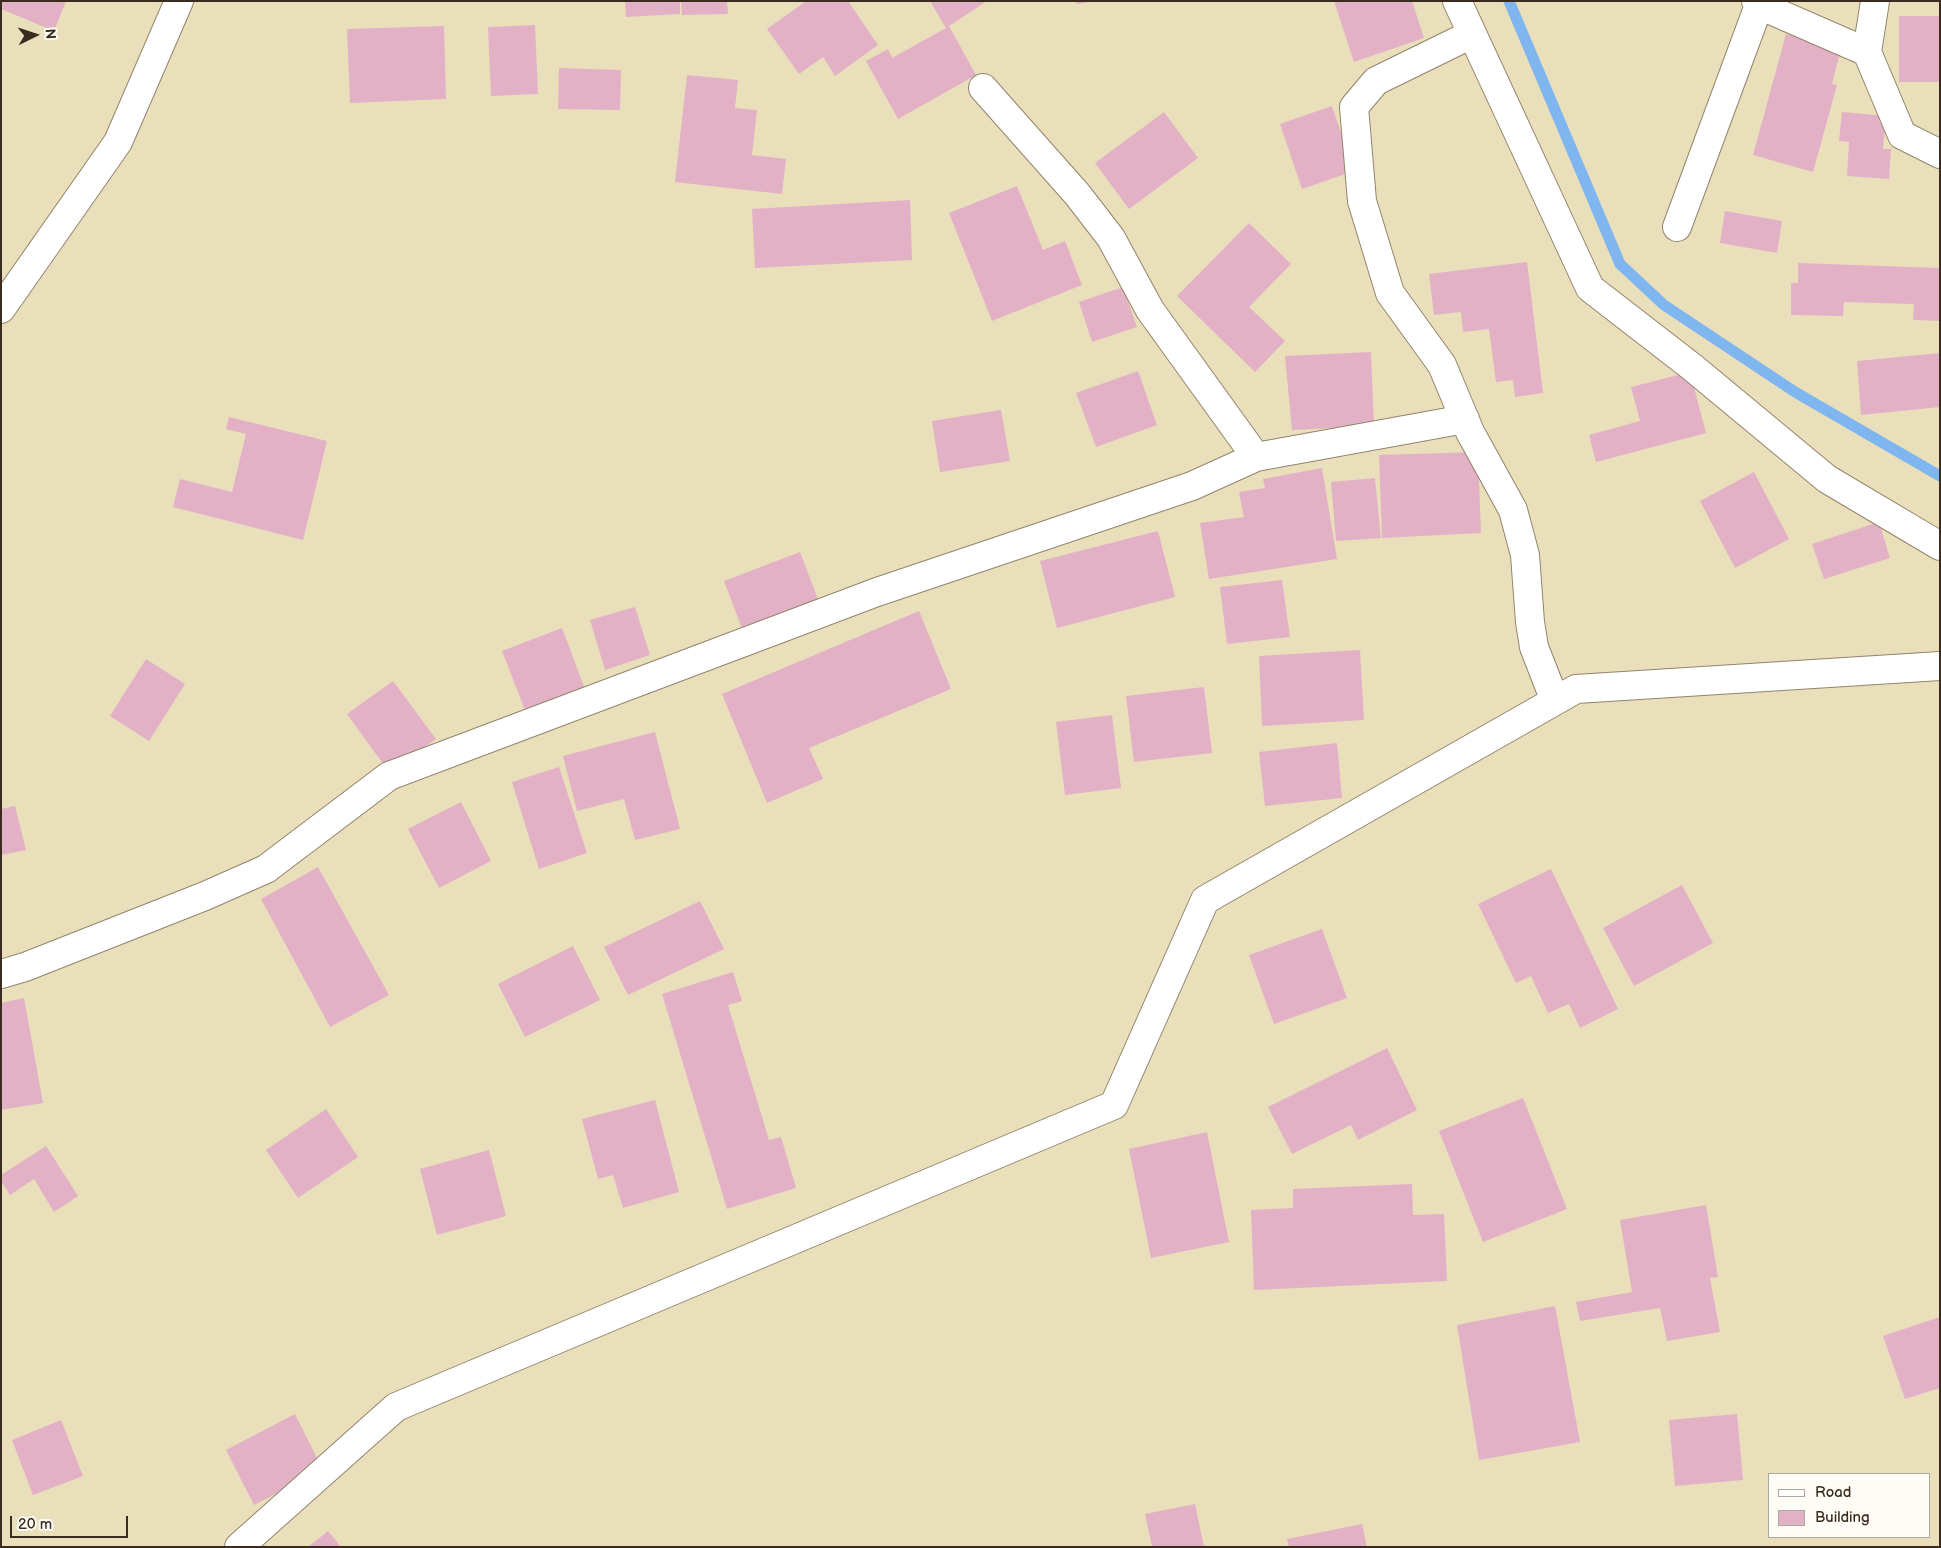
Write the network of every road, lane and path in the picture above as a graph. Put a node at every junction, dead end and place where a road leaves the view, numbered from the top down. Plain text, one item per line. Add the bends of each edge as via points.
1 (179, 1) edge
2 (1457, 1) edge
3 (1875, 1) edge
4 (1757, 3) edge
5 (1472, 34) junction
6 (1867, 52) junction
7 (982, 88) dead end
8 (1940, 154) edge
9 (1677, 226) dead end
10 (1, 309) edge
11 (1465, 419) junction
12 (1256, 457) junction
13 (1940, 546) edge
14 (1940, 666) edge
15 (1556, 701) junction
16 (1, 974) edge
17 (239, 1547) edge

1 - 10 street via 118,142
2 - 5 street
3 - 6 street
4 - 6 street
4 - 9 street
5 - 11 street via 1376,80 1354,107 1362,201 1390,293 1442,365
5 - 13 street via 1590,288 1827,479
6 - 8 street via 1902,135
7 - 12 street via 1077,194 1111,238 1150,310
11 - 12 street
11 - 15 street via 1513,510 1525,555 1534,647
12 - 16 street via 1192,486 877,592 389,776 266,869 205,896
14 - 15 street via 1576,689
15 - 17 street via 1205,900 1114,1105 396,1407

